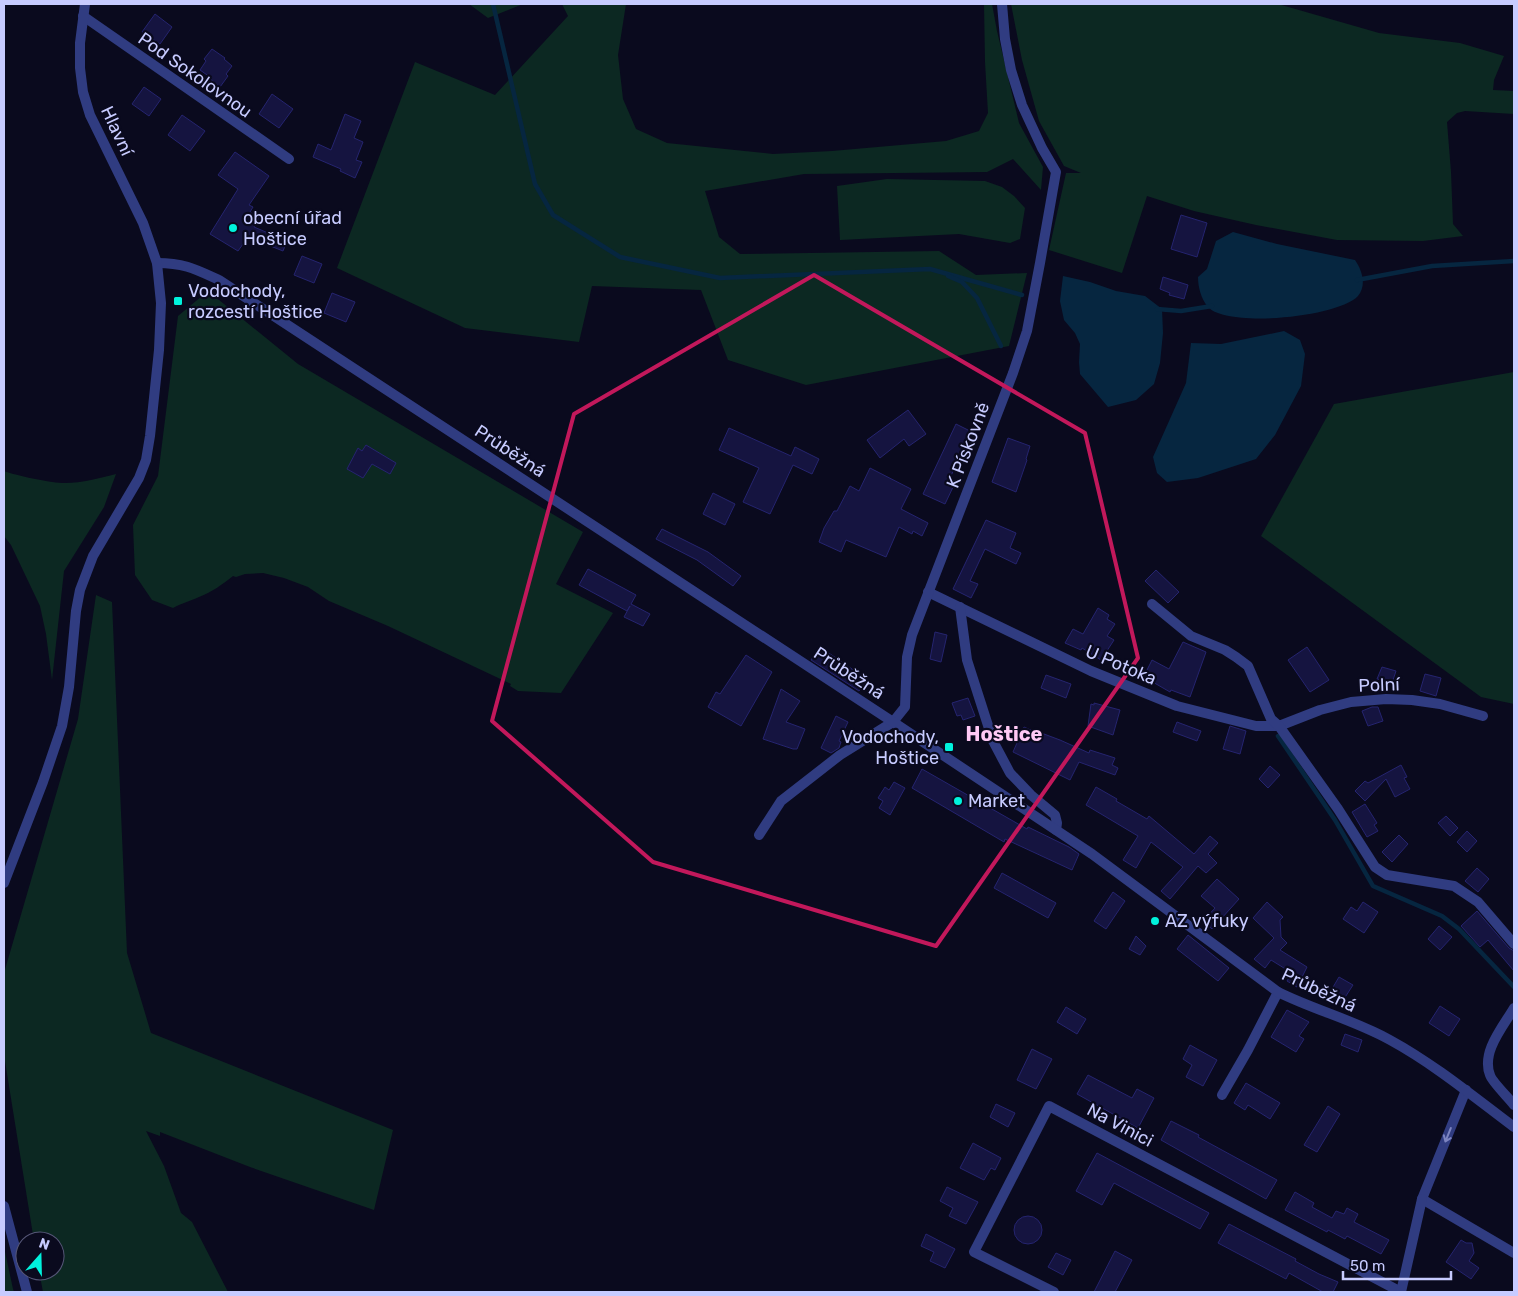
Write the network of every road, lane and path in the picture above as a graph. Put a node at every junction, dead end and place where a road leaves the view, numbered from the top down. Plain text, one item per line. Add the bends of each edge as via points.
1 (85, 4) edge
2 (1002, 4) edge
3 (83, 16) junction
4 (289, 160) dead end
5 (157, 264) junction
6 (928, 592) junction
7 (1152, 604) dead end
8 (960, 607) junction
9 (1483, 716) dead end
10 (893, 722) junction
11 (1279, 726) junction
12 (1056, 830) junction
13 (759, 835) dead end
14 (4, 883) edge
15 (1514, 944) edge
16 (1278, 992) junction
17 (1514, 1008) edge
18 (1466, 1090) junction
19 (1222, 1095) dead end
20 (1514, 1105) edge
21 (1514, 1127) edge
22 (1422, 1199) junction
23 (4, 1206) edge
24 (1514, 1253) edge
25 (27, 1292) edge
26 (1054, 1292) edge
27 (1401, 1292) edge

1 - 3 street, Hlavní
2 - 6 street, K Pískovně via 1011,70 1022,105 1056,172 1027,331
3 - 4 street, Pod Sokolovnou
3 - 5 street, Hlavní via 80,68 83,92 90,115 143,223
5 - 10 street, Průběžná via 174,263 190,267 219,280
5 - 14 street, Hlavní via 161,303 159,350 146,460 139,478 93,556 80,590 62,726
6 - 8 street, U Potoka
6 - 10 street, K Pískovně via 907,657 905,707
7 - 11 street via 1192,636 1225,650 1248,666 1271,719
8 - 11 street, U Potoka via 1091,671 1177,706 1256,726
8 - 12 street via 966,660 993,741 1010,773 1055,815
9 - 11 street, Polní via 1440,704 1386,699 1351,702
10 - 12 street, Průběžná
10 - 13 street via 840,755 781,801
11 - 15 street via 1375,867 1388,875 1454,886 1478,902
12 - 16 street, Průběžná
16 - 18 street, Průběžná via 1368,1029 1413,1054
16 - 19 street
17 - 20 street via 1487,1059 1490,1076
18 - 21 street, Průběžná
18 -> 22 street, Na Vinici
22 - 24 street
22 - 27 street, Na Vinici
23 - 25 street
26 - 27 street, Na Vinici via 974,1252 1049,1106

